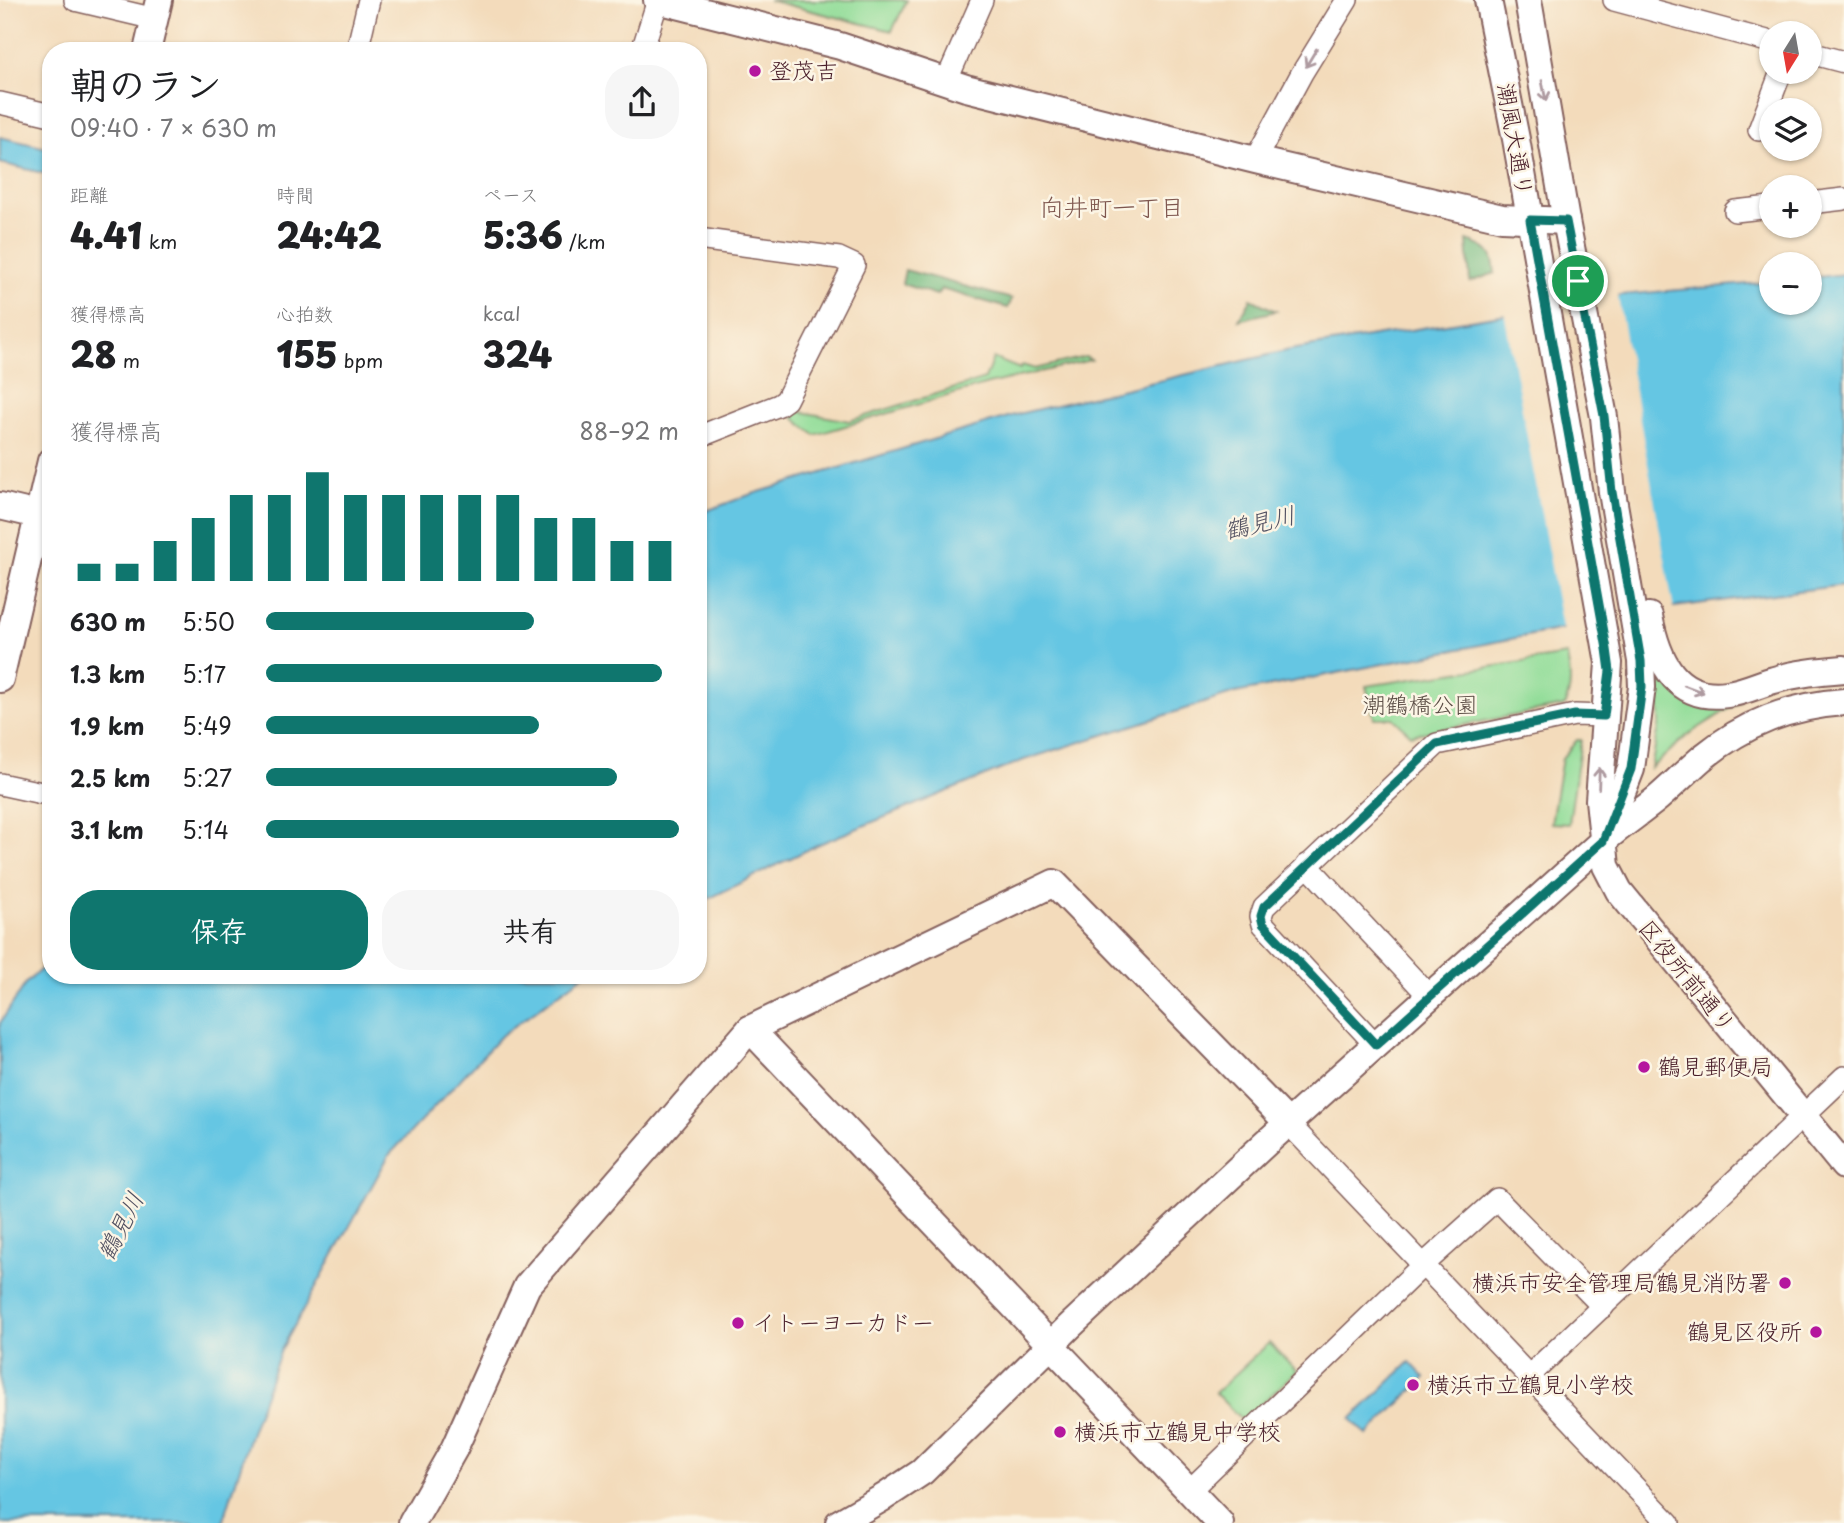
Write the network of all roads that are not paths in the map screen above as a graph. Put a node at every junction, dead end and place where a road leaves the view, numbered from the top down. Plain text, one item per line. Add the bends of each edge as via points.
1 (75, 0) edge
2 (369, 0) edge
3 (657, 0) edge
4 (982, 0) edge
5 (1347, 0) edge
6 (1488, 0) edge
7 (1614, 0) edge
8 (1529, 8) edge
9 (157, 10) edge
10 (1759, 39) edge
11 (149, 42) edge
12 (359, 42) edge
13 (645, 42) edge
14 (1822, 56) edge
15 (1844, 62) edge
16 (946, 82) junction
17 (0, 103) edge
18 (42, 113) edge
19 (1255, 160) junction
20 (1844, 199) edge
21 (1822, 202) edge
22 (1759, 208) edge
23 (1735, 211) dead end
24 (1530, 220) junction
25 (1566, 221) junction
26 (707, 240) edge
27 (707, 433) edge
28 (0, 506) edge
29 (42, 516) edge
30 (42, 523) edge
31 (1645, 640) junction
32 (4, 643) edge
33 (1607, 649) joint
34 (1844, 669) edge
35 (0, 679) edge
36 (1844, 686) edge
37 (1844, 702) edge
38 (1604, 716) junction
39 (0, 784) edge
40 (42, 793) edge
41 (1626, 820) junction
42 (1603, 841) junction
43 (1307, 866) junction
44 (1430, 997) junction
45 (750, 1029) junction
46 (1376, 1045) junction
47 (1844, 1077) edge
48 (1803, 1116) junction
49 (1288, 1123) junction
50 (1844, 1166) edge
51 (1423, 1265) junction
52 (1603, 1307) junction
53 (1051, 1345) junction
54 (1528, 1377) junction
55 (1189, 1491) junction
56 (412, 1523) edge
57 (839, 1523) edge
58 (1220, 1523) edge
59 (1669, 1523) edge

1 - 9 street
2 - 12 street
3 - 13 street
3 - 16 street via 840,46
4 - 16 street
5 -> 19 street
6 - 24 street, 潮風大通り
7 - 10 street
8 - 24 street via 1522,74 1543,198
8 -> 25 street, 潮風大通り
9 - 11 street
14 - 15 street
16 - 19 street
17 - 18 street
19 - 24 street via 1502,218
20 - 21 street
22 - 23 street
24 - 25 street
24 - 33 street, 潮風大通り
25 - 31 street, 潮風大通り via 1604,416 1612,492
26 - 27 street via 839,258 854,265 786,400
28 - 29 street
30 - 32 street
31 -> 34 street via 1673,677 1709,694 1727,694 1812,671
31 - 42 street via 1631,769
32 - 35 street
33 - 38 street, 区役所前通り via 1610,671
36 - 41 street via 1774,699 1714,727 1654,777
37 - 41 street via 1803,706 1760,721 1705,755
42 -> 38 street, 区役所前通り via 1599,800
38 - 43 street via 1575,715 1437,744
39 - 40 street
41 - 42 street
42 - 44 street
42 - 48 street, 区役所前通り via 1606,866 1619,891
43 - 44 street
43 - 46 street via 1264,907 1263,924
44 - 46 street
45 - 49 street via 1054,883
45 - 53 street
45 - 56 street via 527,1286 454,1448
46 - 49 street
47 - 48 street
48 - 50 street, 区役所前通り
48 - 52 street
49 - 51 street
49 - 53 street
51 - 52 street via 1497,1199
51 - 54 street
51 - 55 street
52 - 54 street
53 - 55 street
53 - 57 street via 922,1472
54 - 59 street
55 - 58 street

